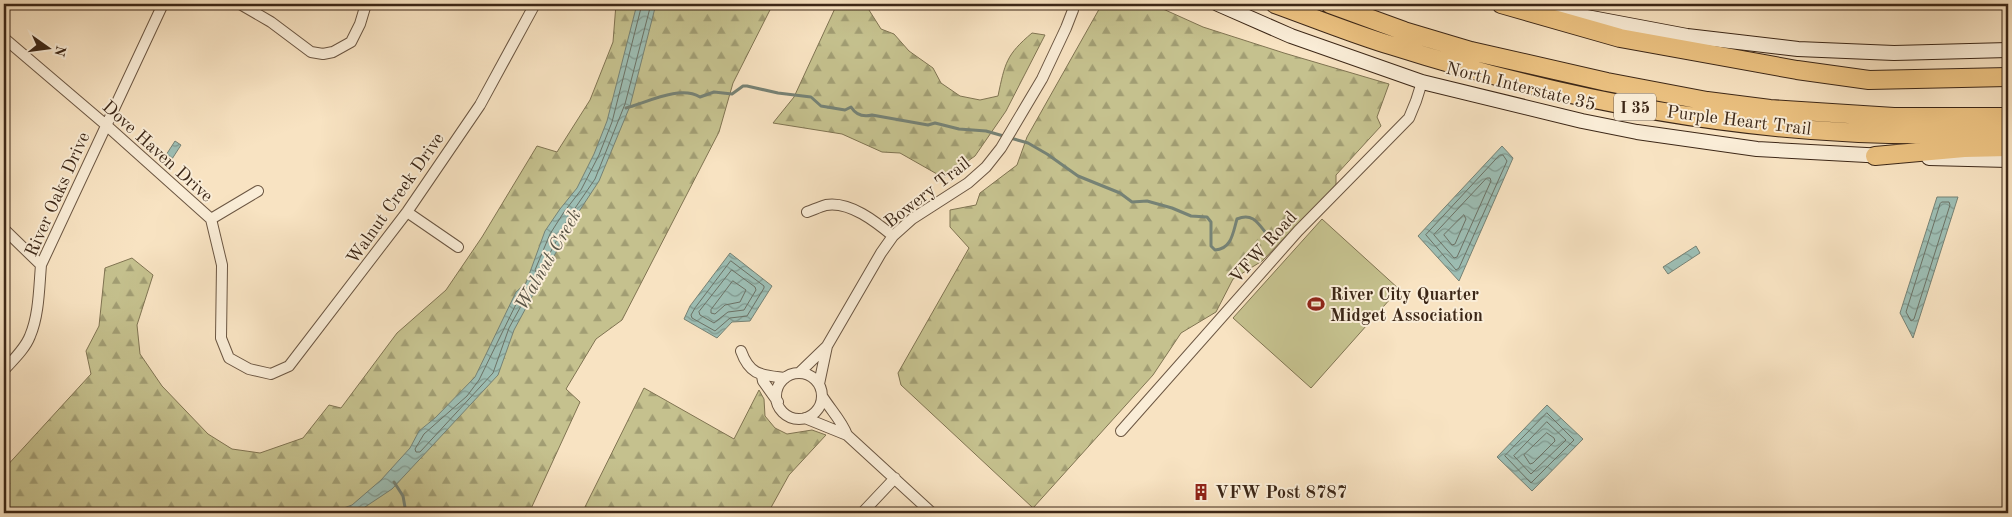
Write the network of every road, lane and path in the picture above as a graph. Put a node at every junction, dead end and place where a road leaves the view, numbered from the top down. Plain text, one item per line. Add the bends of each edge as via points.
1 (163, 4) edge
2 (240, 4) edge
3 (366, 4) edge
4 (535, 4) edge
5 (1218, 4) edge
6 (1275, 4) edge
7 (1330, 4) edge
8 (1501, 4) edge
9 (1533, 5) edge
10 (1076, 6) edge
11 (1556, 7) edge
12 (4, 38) edge
13 (2008, 50) edge
14 (2008, 77) edge
15 (1422, 82) junction
16 (2008, 117) edge
17 (106, 126) junction
18 (2008, 132) edge
19 (2008, 147) edge
20 (1874, 156) junction
21 (2008, 160) edge
22 (258, 191) dead end
23 (407, 212) junction
24 (807, 212) dead end
25 (210, 219) junction
26 (4, 230) edge
27 (893, 236) junction
28 (458, 247) dead end
29 (41, 265) junction
30 (827, 346) junction
31 (741, 350) dead end
32 (249, 369) joint
33 (4, 370) edge
34 (799, 373) junction
35 (762, 376) junction
36 (785, 378) junction
37 (819, 384) junction
38 (822, 396) junction
39 (778, 402) junction
40 (805, 418) junction
41 (1121, 431) dead end
42 (847, 435) junction
43 (895, 478) junction
44 (862, 513) edge
45 (932, 513) edge

1 - 17 street, River Oaks Drive
2 - 3 street via 311,52 322,54 351,42
4 - 23 street, Walnut Creek Drive via 480,105
5 - 15 main road, North Interstate 35 via 1291,36
6 - 18 highway, Purple Heart Trail / I 35 via 1400,49 1602,101 1786,129 1955,135
7 - 16 highway, Purple Heart Trail / I 35 via 1471,51 1707,101 1770,109 1894,117
8 - 14 highway via 1620,38 1797,70 1869,80
9 - 11 main road
10 - 27 street, Bowery Trail via 1042,79 1001,148 968,183 912,219
11 - 13 main road via 1687,36 1798,49 1894,53
12 - 17 street, Dove Haven Drive
15 - 20 main road, North Interstate 35 via 1637,132 1757,149
15 - 41 street, VFW Road via 1409,118 1298,231
17 - 25 street, Dove Haven Drive
17 - 29 street, River Oaks Drive
19 - 20 highway
20 - 21 main road, North Interstate 35
22 - 25 street
23 - 28 street
23 - 32 street, Walnut Creek Drive via 289,366 271,374
24 - 27 street via 826,205 842,206 867,217
25 - 32 street, Dove Haven Drive via 222,265 220,338 229,358
26 - 29 street
27 - 30 street, Bowery Trail
29 - 33 street, River Oaks Drive via 30,336
30 - 34 street, Bowery Trail
30 - 37 street, Bowery Trail
31 - 35 street via 748,364
34 - 36 street
34 - 37 street via 811,376
35 - 36 street
35 - 39 street
36 - 39 street via 777,389
37 - 38 street
38 - 40 street via 816,411
38 - 42 street via 844,425
39 - 40 street via 788,416
40 - 42 street
42 - 43 street
43 - 44 street
43 - 45 street

